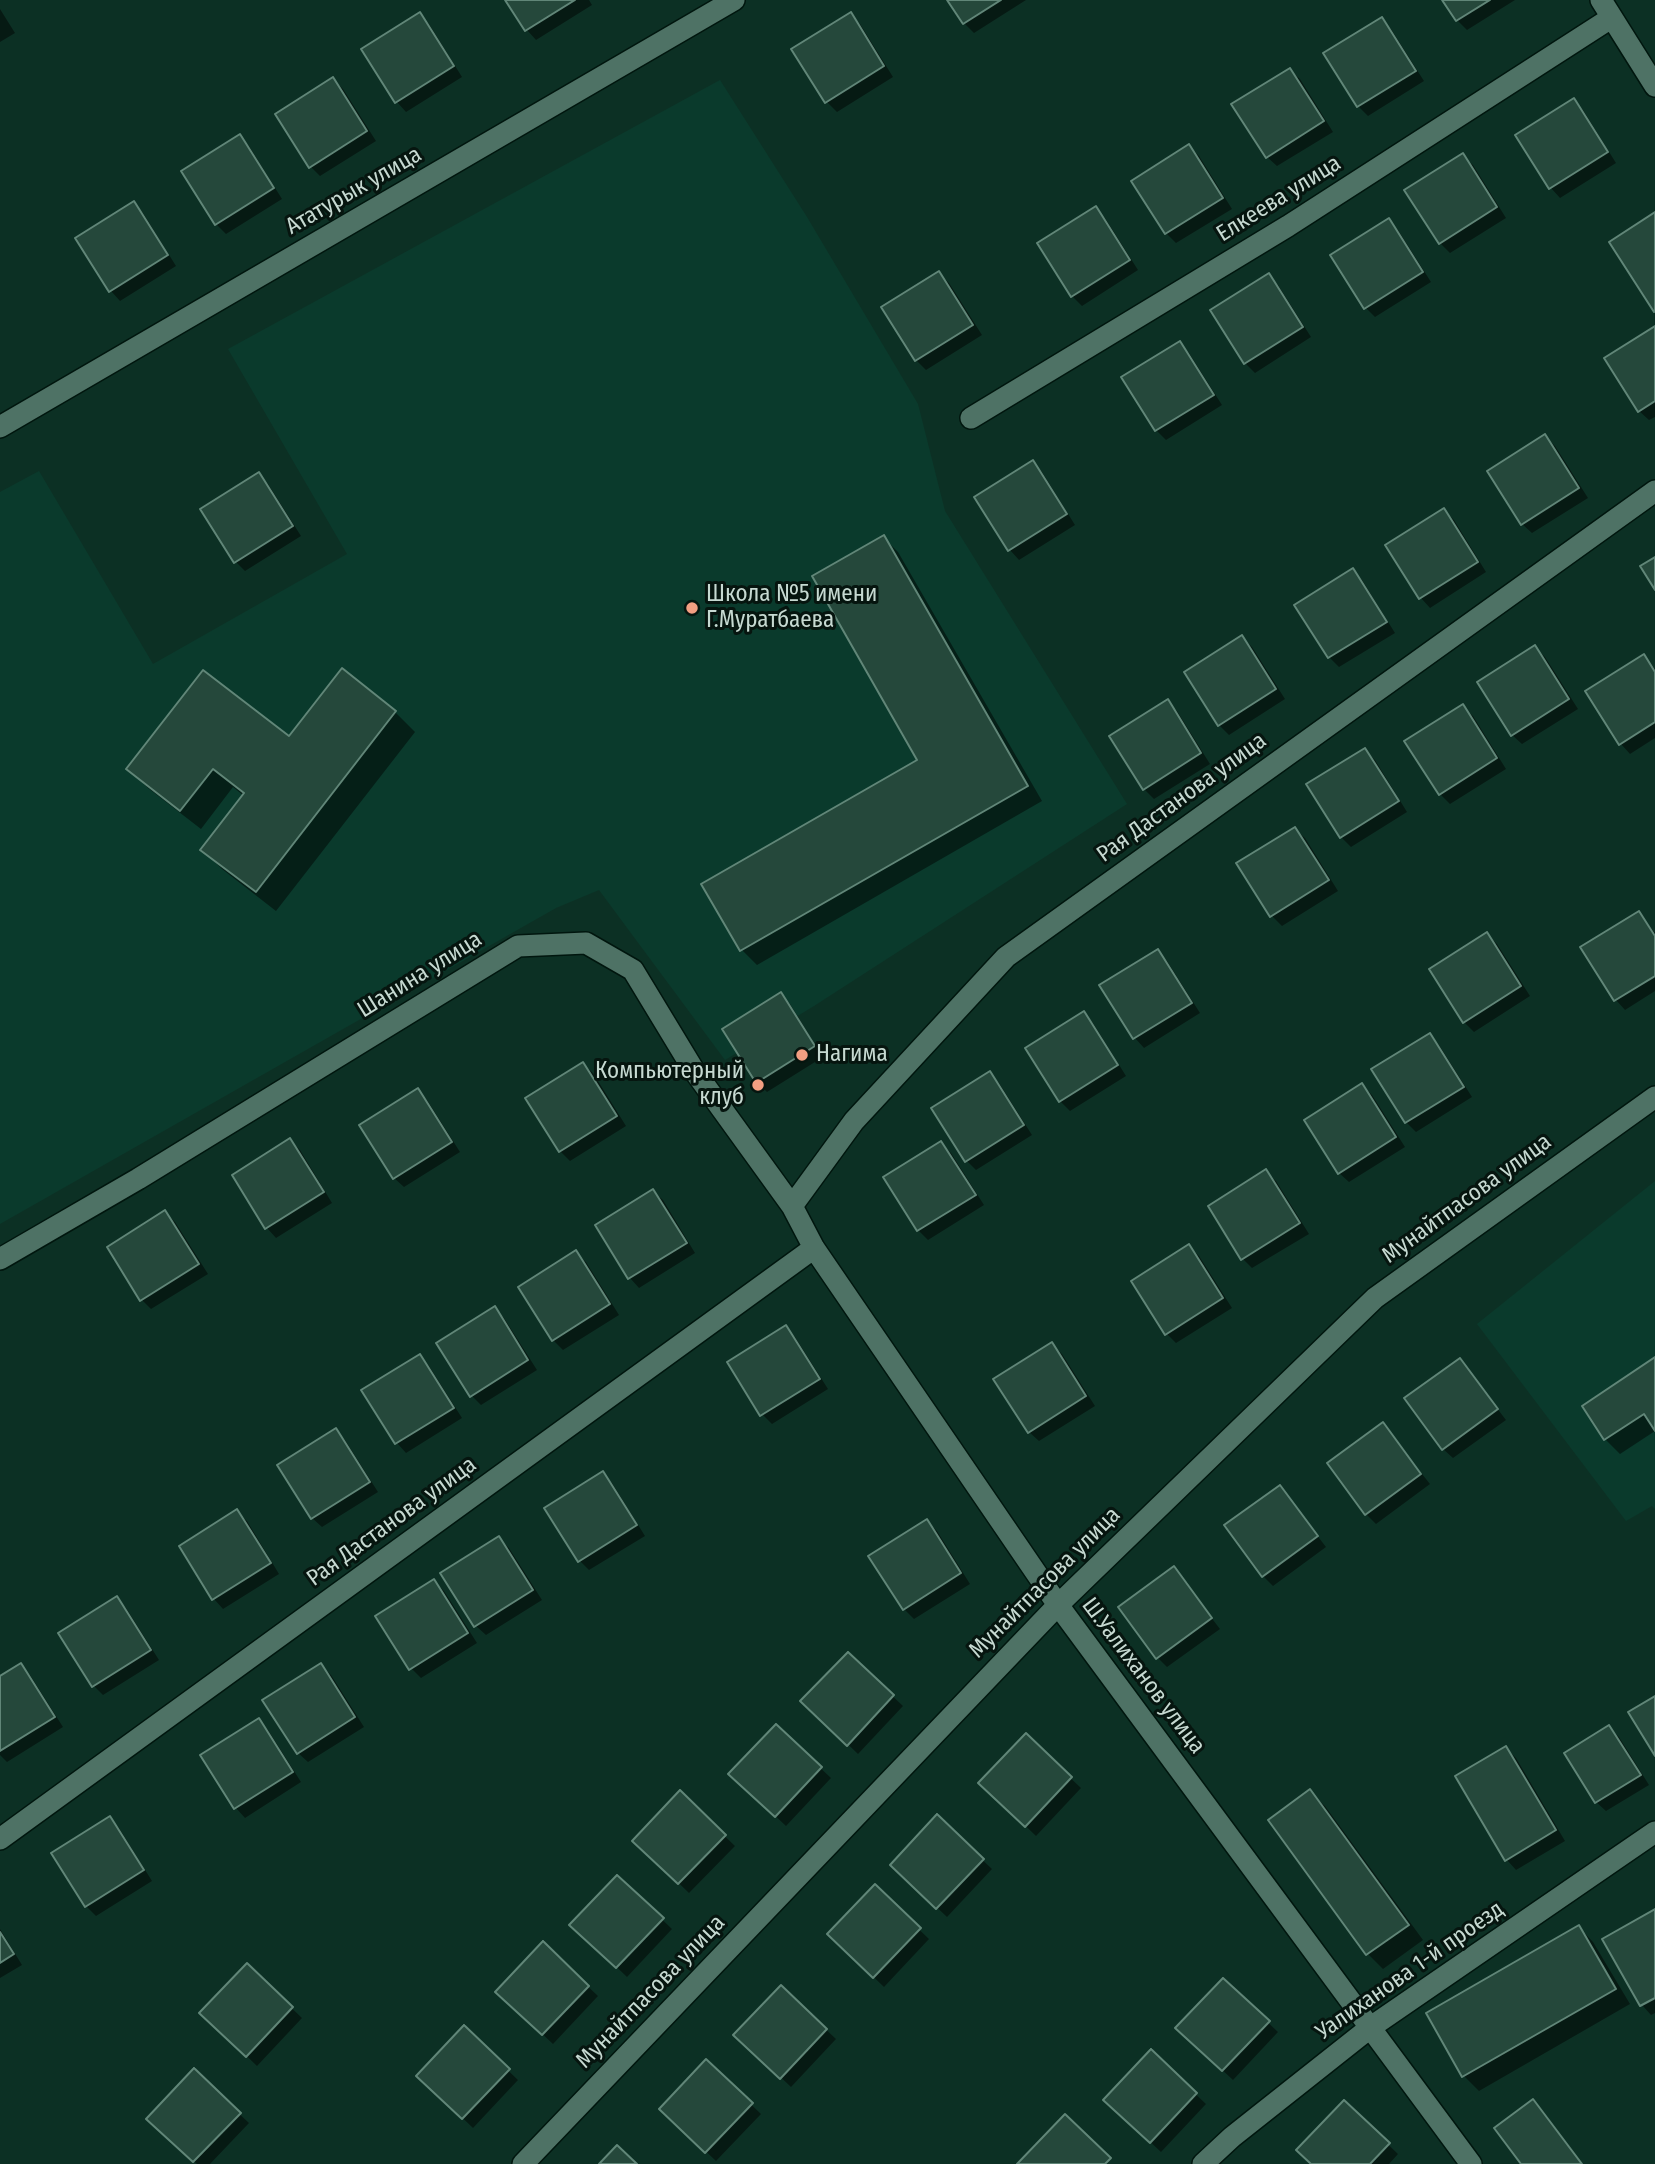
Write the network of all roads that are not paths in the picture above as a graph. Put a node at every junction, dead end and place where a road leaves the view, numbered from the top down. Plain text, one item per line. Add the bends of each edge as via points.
1 (734, 0) edge
2 (1606, 9) edge
3 (1655, 86) edge
4 (971, 418) dead end
5 (0, 427) edge
6 (1655, 491) edge
7 (1655, 1097) edge
8 (792, 1206) junction
9 (814, 1248) junction
10 (0, 1259) edge
11 (1058, 1605) junction
12 (1655, 1832) edge
13 (0, 1839) edge
14 (1371, 2027) junction
15 (523, 2164) edge
16 (1203, 2164) edge
17 (1471, 2164) edge

1 - 5 street, Ататурык улица
2 - 3 street
2 - 4 street, Елкеева улица via 1288,226
6 - 8 street, Рая Дастанова улица via 1006,957 854,1121
7 - 11 street, Мунайтпасова улица via 1375,1298
8 - 9 street, Ш.Уалиханов улица
8 - 10 street, Шанина улица via 693,1069 633,970 586,943 517,946
9 - 11 street, Ш.Уалиханов улица
9 - 13 street, Рая Дастанова улица
11 - 14 street, Ш.Уалиханов улица
11 - 15 street, Мунайтпасова улица
12 - 14 street, Уалиханова 1-й проезд
14 - 16 street, Уалиханова 1-й проезд
14 - 17 street, Ш.Уалиханов улица

